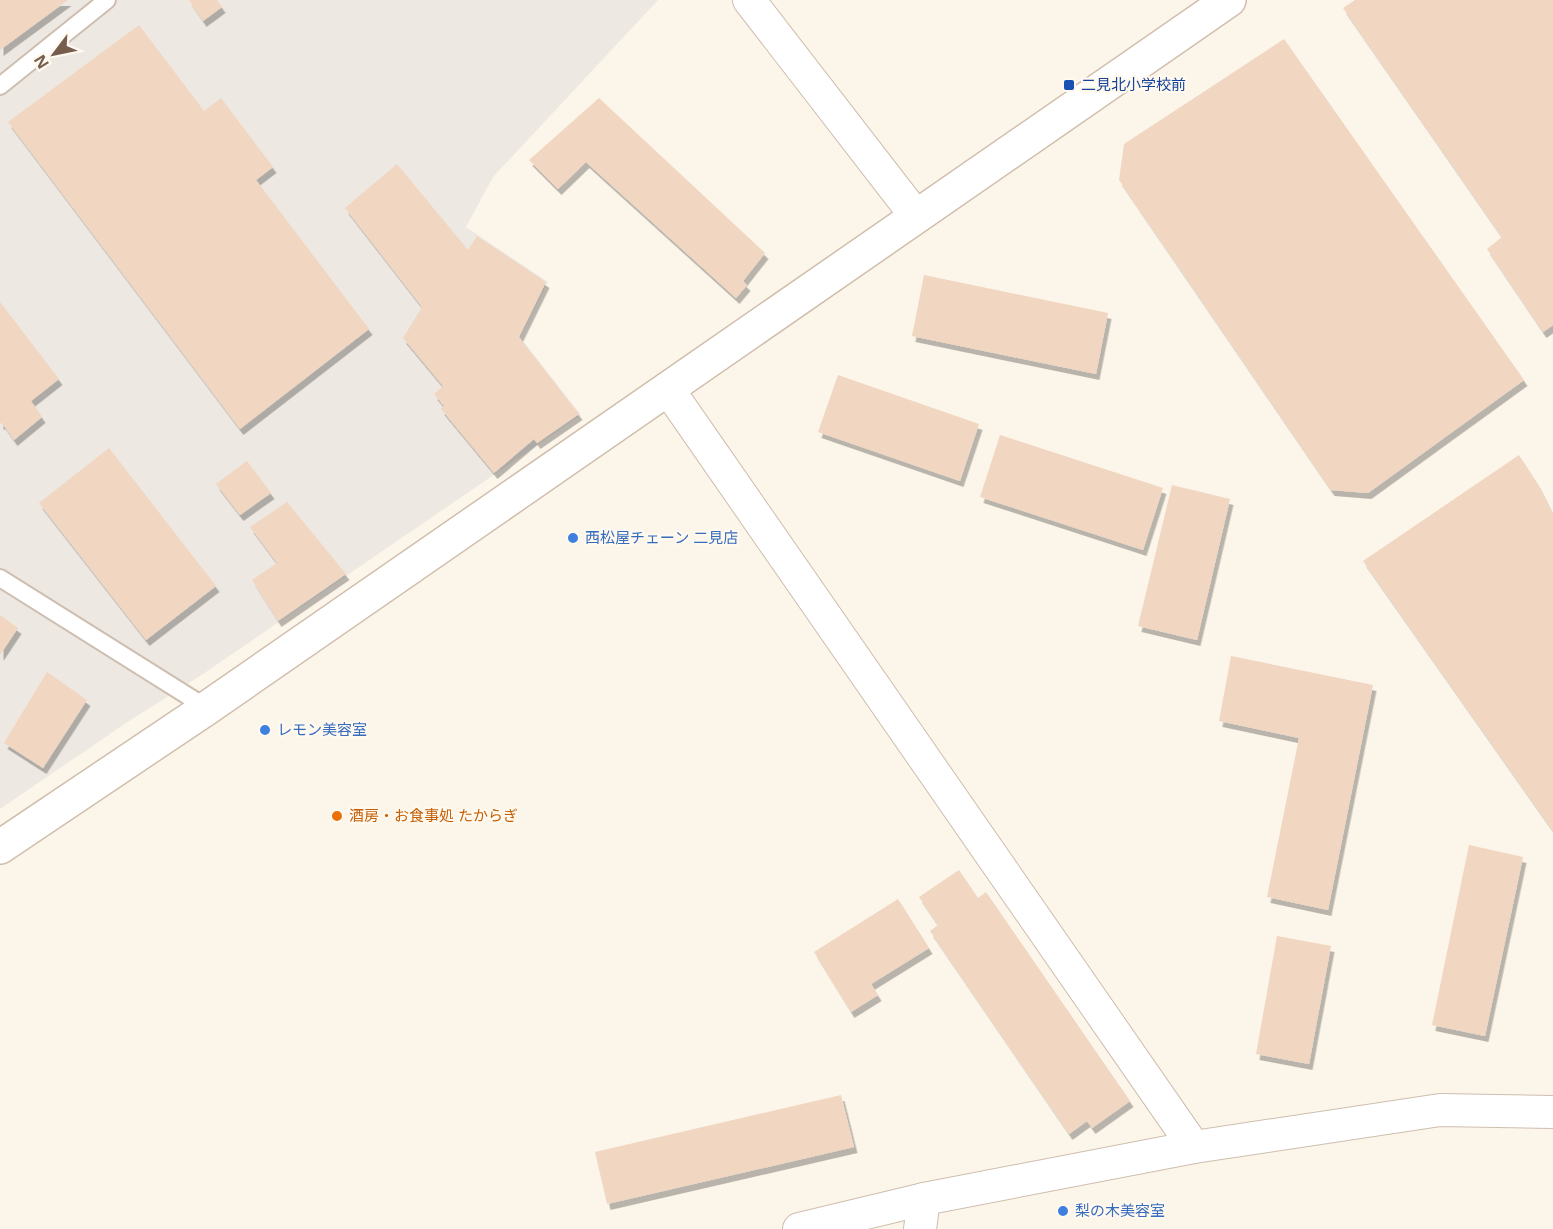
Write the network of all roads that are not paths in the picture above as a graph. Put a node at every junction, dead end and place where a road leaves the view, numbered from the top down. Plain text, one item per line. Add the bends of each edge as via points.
1 (107, 0) edge
2 (749, 0) edge
3 (1229, 0) edge
4 (0, 86) edge
5 (916, 216) junction
6 (668, 389) junction
7 (0, 578) edge
8 (207, 708) junction
9 (0, 847) edge
10 (1553, 1112) edge
11 (1194, 1147) junction
12 (922, 1214) edge
13 (799, 1229) edge

1 - 4 lane
2 - 5 street
3 - 5 street
5 - 6 street
6 - 8 street
6 - 11 street
7 - 8 lane
8 - 9 street
10 - 11 street via 1440,1110
11 - 12 street
12 - 13 street

